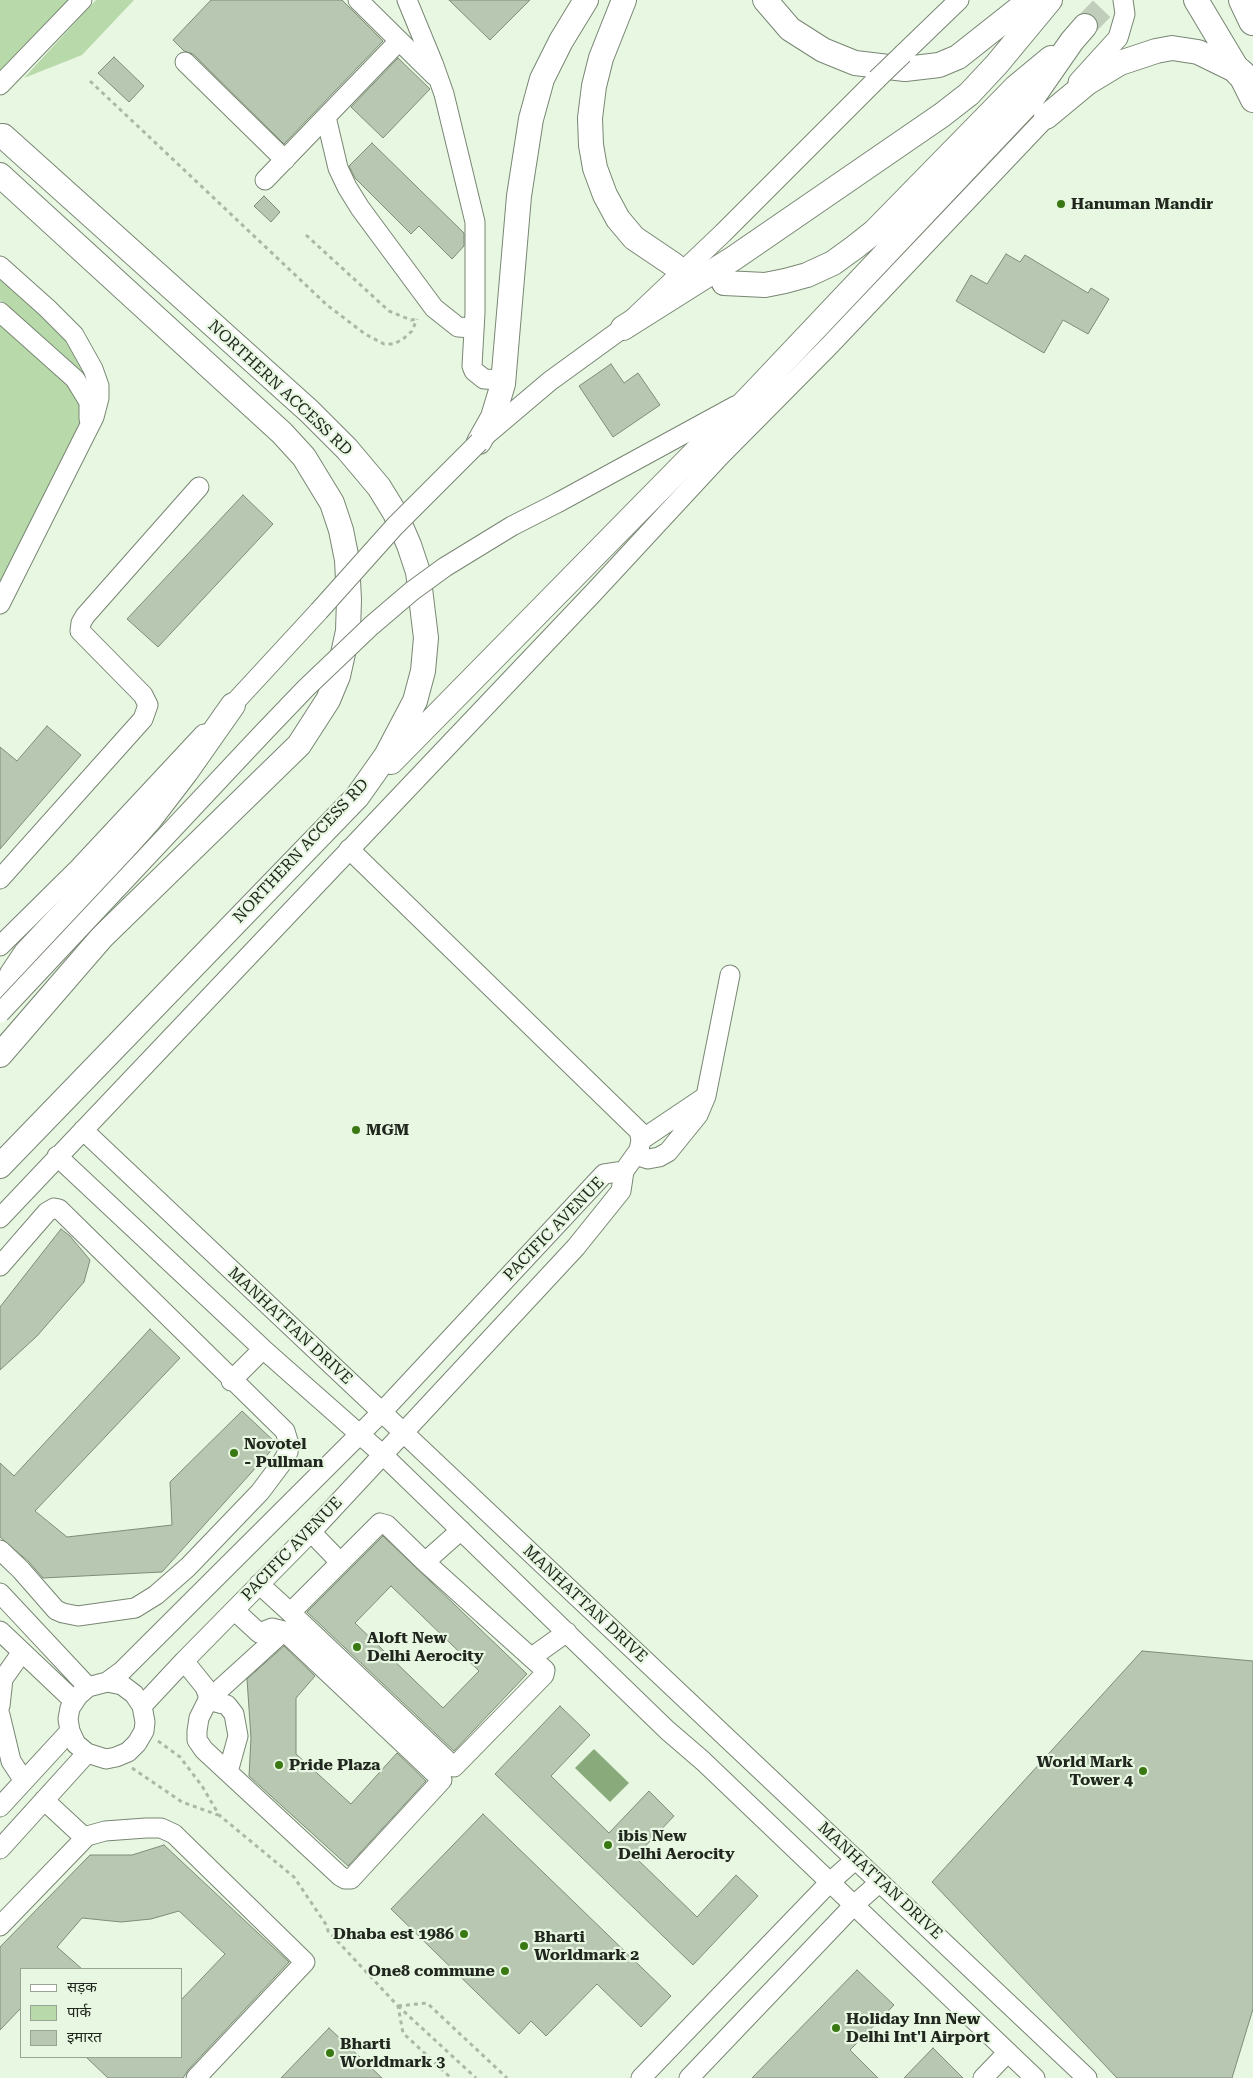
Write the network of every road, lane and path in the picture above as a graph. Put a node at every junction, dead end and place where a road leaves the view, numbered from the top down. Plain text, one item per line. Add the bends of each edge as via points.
1 (82, 0) edge
2 (358, 0) edge
3 (407, 0) edge
4 (586, 0) edge
5 (624, 0) edge
6 (765, 0) edge
7 (959, 0) edge
8 (1030, 0) edge
9 (1050, 0) edge
10 (1123, 0) edge
11 (1196, 0) edge
12 (1243, 0) edge
13 (1253, 21) edge
14 (399, 41) junction
15 (185, 62) dead end
16 (1246, 78) edge
17 (440, 80) junction
18 (90, 81) dead end
19 (0, 85) edge
20 (1253, 100) edge
21 (326, 117) junction
22 (1046, 117) junction
23 (3, 136) dead end
24 (285, 160) junction
25 (0, 175) edge
26 (265, 180) dead end
27 (306, 235) dead end
28 (674, 264) dead end
29 (0, 266) edge
30 (724, 283) dead end
31 (437, 310) junction
32 (0, 312) edge
33 (417, 319) junction
34 (474, 328) junction
35 (623, 328) junction
36 (503, 380) junction
37 (749, 398) junction
38 (86, 435) junction
39 (478, 442) junction
40 (199, 487) dead end
41 (0, 604) edge
42 (233, 705) junction
43 (357, 797) junction
44 (349, 849) junction
45 (0, 879) edge
46 (0, 946) edge
47 (730, 975) dead end
48 (0, 1000) edge
49 (0, 1013) edge
50 (0, 1055) edge
51 (706, 1096) junction
52 (82, 1130) junction
53 (639, 1148) junction
54 (57, 1156) junction
55 (0, 1166) edge
56 (624, 1171) junction
57 (0, 1218) edge
58 (1, 1264) edge
59 (263, 1349) junction
60 (232, 1381) junction
61 (381, 1413) junction
62 (360, 1433) junction
63 (403, 1433) junction
64 (382, 1454) junction
65 (260, 1492) junction
66 (282, 1511) junction
67 (461, 1530) junction
68 (311, 1532) junction
69 (0, 1550) edge
70 (340, 1562) junction
71 (425, 1562) junction
72 (188, 1567) junction
73 (32, 1582) junction
74 (259, 1584) junction
75 (206, 1587) junction
76 (5, 1598) edge
77 (234, 1610) junction
78 (292, 1614) junction
79 (0, 1631) edge
80 (284, 1631) junction
81 (568, 1632) junction
82 (22, 1652) junction
83 (532, 1657) junction
84 (184, 1661) junction
85 (107, 1682) junction
86 (88, 1687) junction
87 (208, 1700) junction
88 (74, 1702) junction
89 (0, 1706) edge
90 (142, 1706) junction
91 (0, 1715) edge
92 (70, 1731) junction
93 (144, 1731) junction
94 (87, 1753) junction
95 (116, 1757) junction
96 (228, 1772) junction
97 (24, 1781) junction
98 (44, 1800) junction
99 (0, 1807) edge
100 (219, 1815) junction
101 (85, 1838) junction
102 (0, 1849) edge
103 (856, 1859) junction
104 (880, 1882) junction
105 (829, 1883) junction
106 (854, 1905) junction
107 (0, 1926) edge
108 (398, 2006) junction
109 (1008, 2052) junction
110 (196, 2078) edge
111 (451, 2078) edge
112 (476, 2078) edge
113 (507, 2078) edge
114 (641, 2078) edge
115 (689, 2078) edge
116 (983, 2078) edge
117 (1035, 2078) edge
118 (1087, 2078) edge

1 - 19 street
2 - 14 street
3 - 17 street
4 - 36 main road via 546,72 531,119 519,196
5 - 28 main road via 594,86 590,118 595,168 604,195 618,219 634,238
6 - 8 main road via 790,29 823,50 855,63 906,69 939,65 958,57
7 - 35 street, bridge
9 - 35 main road via 986,76 942,116 734,258
10 - 22 street via 1125,14 1118,38
11 - 16 main road
12 - 13 highway
14 - 17 street
14 - 21 street
15 - 24 street
16 - 20 main road
16 - 22 main road via 1198,52 1172,48 1156,51 1120,63 1087,83
17 - 34 street via 475,222
18 - 33 path via 327,305 365,334 384,344 394,344 412,331
21 - 24 street
21 - 31 street via 338,168 347,187
22 - 44 street
23 - 43 main road, NORTHERN ACCESS RD via 309,411 379,486 396,513 418,572 426,638 423,671 415,701 401,728
24 - 26 street
25 - 50 main road, NORTHERN ACCESS RD via 282,433 304,457 332,503 341,530 347,560 349,600 348,632 338,676 328,700 299,745 102,937
27 - 33 path via 389,311 411,320
29 - 38 street via 61,321 84,351 99,386 94,417
30 - 37 main road via 765,285 807,275 833,263 874,232 1016,86 1078,34 1031,100
31 - 33 path
31 - 34 street via 458,326
32 - 38 street via 84,390 90,411
34 - 36 street via 474,371 484,378
35 - 39 street via 550,381
36 - 39 main road via 493,417
37 - 43 main road
37 - 49 street, bridge via 512,526 412,591 365,632 261,734
38 - 41 street
39 - 42 street, bridge via 395,526
40 - 45 street via 81,623 80,631 143,695 148,705 143,719
42 - 46 street via 183,754 79,868
42 - 48 main road via 150,819 26,954
43 - 55 main road, NORTHERN ACCESS RD
44 - 52 street
44 - 53 street via 639,1131
47 - 51 street
51 - 53 street
51 - 53 street via 698,1115 668,1152 648,1159
52 - 54 street
52 - 61 street, MANHATTAN DRIVE
53 - 56 street
54 - 57 street
54 - 59 street, MANHATTAN DRIVE
56 - 61 street, PACIFIC AVENUE via 604,1174
56 - 63 street, PACIFIC AVENUE via 621,1191 576,1247
58 - 60 street via 47,1212 58,1209
59 - 60 street
59 - 62 street, MANHATTAN DRIVE
60 - 65 street via 288,1437 288,1452
61 - 62 street, PACIFIC AVENUE
61 - 63 street, MANHATTAN DRIVE
62 - 64 street, MANHATTAN DRIVE
62 - 66 street, PACIFIC AVENUE
63 - 64 street, PACIFIC AVENUE
63 - 103 street, MANHATTAN DRIVE
64 - 67 street, MANHATTAN DRIVE
64 - 68 street, PACIFIC AVENUE
65 - 66 street
65 - 72 street
66 - 75 street, PACIFIC AVENUE
67 - 71 street
67 - 81 street, MANHATTAN DRIVE
68 - 70 street
68 - 74 street, PACIFIC AVENUE
69 - 73 street
70 - 71 street via 380,1523 387,1524
70 - 78 street via 294,1608
71 - 83 street
72 - 73 street via 156,1595 135,1608 78,1616 56,1610
72 - 75 street
73 - 76 street
74 - 77 street, PACIFIC AVENUE
74 - 78 street
75 - 85 street, PACIFIC AVENUE
76 - 86 street
77 - 80 street via 259,1633 272,1628
77 - 84 street, PACIFIC AVENUE
78 - 83 street via 454,1767 544,1675 543,1667
79 - 82 street
80 - 87 street
80 - 96 street via 442,1780 356,1875 345,1879
81 - 83 street
81 - 105 street, MANHATTAN DRIVE
82 - 88 street
82 - 89 street via 3,1679
84 - 87 street via 205,1687
84 - 90 street, PACIFIC AVENUE
85 - 86 street
85 - 90 street via 122,1685
86 - 88 street
87 - 96 street via 199,1718 197,1740
87 - 96 street via 226,1706 234,1714 238,1736
88 - 92 street via 68,1719
90 - 93 street
91 - 97 street via 11,1761
92 - 94 street via 76,1744
92 - 97 street
93 - 95 street via 133,1747
93 - 100 path via 180,1758
94 - 95 street via 106,1759
94 - 98 street
95 - 100 path via 182,1802
97 - 99 street
98 - 101 street
98 - 102 street
100 - 108 path via 294,1877 328,1931
101 - 107 street
101 - 110 street via 105,1831 146,1828 161,1828 174,1834 305,1962
103 - 104 street, MANHATTAN DRIVE
103 - 105 street
104 - 106 street
104 - 118 street, MANHATTAN DRIVE
105 - 106 street, MANHATTAN DRIVE
105 - 114 street
106 - 109 street, MANHATTAN DRIVE
106 - 115 street
108 - 111 path via 402,2033
108 - 112 path
108 - 113 path via 427,2003
109 - 116 street
109 - 117 street, MANHATTAN DRIVE

